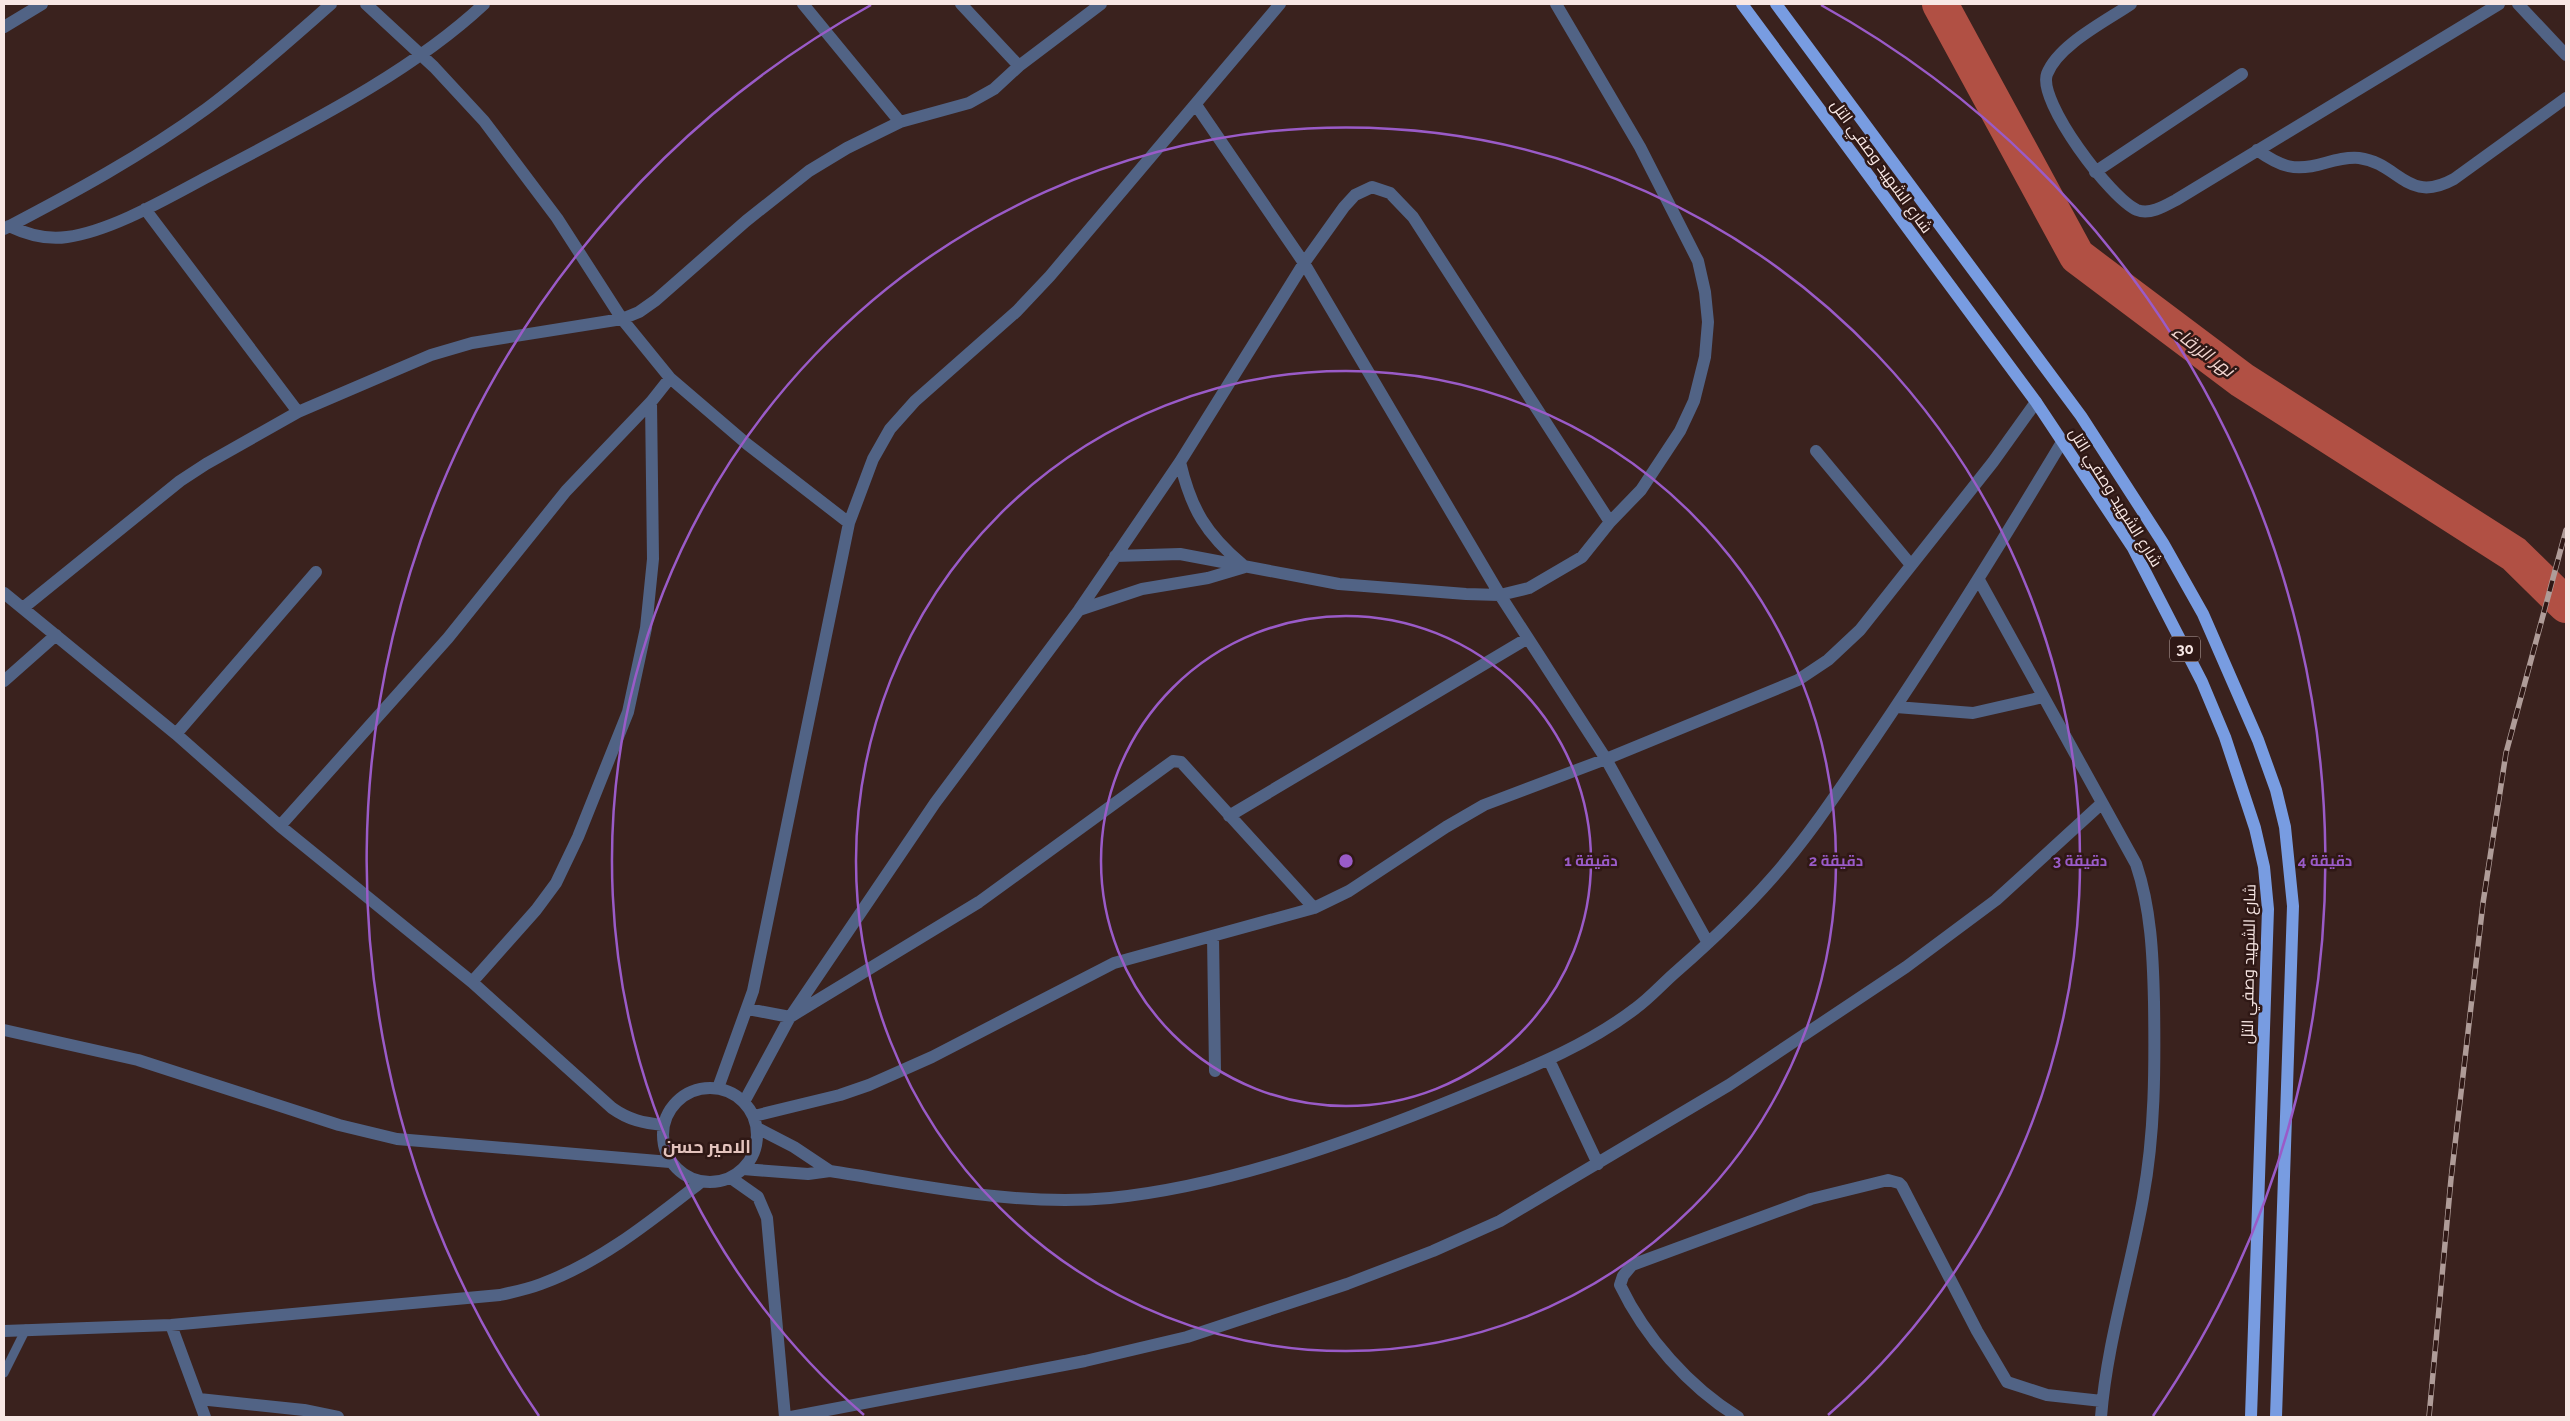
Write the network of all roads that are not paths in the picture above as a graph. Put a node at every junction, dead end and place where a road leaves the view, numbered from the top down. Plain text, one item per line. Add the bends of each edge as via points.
1 (42, 4) edge
2 (331, 4) edge
3 (366, 4) edge
4 (484, 4) edge
5 (803, 4) edge
6 (961, 4) edge
7 (1102, 4) edge
8 (1280, 4) edge
9 (1556, 4) edge
10 (1742, 4) edge
11 (1776, 4) edge
12 (2131, 4) edge
13 (2499, 4) edge
14 (2518, 4) edge
15 (4, 27) edge
16 (420, 55) junction
17 (2566, 55) edge
18 (1019, 66) junction
19 (2242, 74) dead end
20 (2566, 98) edge
21 (1196, 105) junction
22 (900, 122) junction
23 (2257, 150) junction
24 (2095, 172) junction
25 (145, 210) junction
26 (6, 228) edge
27 (1304, 263) junction
28 (622, 319) junction
29 (670, 378) junction
30 (651, 402) junction
31 (2036, 402) junction
32 (298, 412) junction
33 (2062, 442) junction
34 (1816, 451) dead end
35 (1180, 462) junction
36 (1610, 522) junction
37 (849, 523) junction
38 (1115, 556) junction
39 (1911, 564) junction
40 (1245, 567) junction
41 (316, 572) dead end
42 (1979, 580) junction
43 (4, 593) edge
44 (1500, 595) junction
45 (23, 608) junction
46 (1079, 610) junction
47 (56, 635) junction
48 (1528, 638) junction
49 (4, 681) edge
50 (2043, 697) junction
51 (1896, 707) junction
52 (176, 734) junction
53 (1606, 759) junction
54 (2101, 804) junction
55 (1229, 816) junction
56 (280, 826) junction
57 (1314, 908) junction
58 (1213, 936) junction
59 (1708, 943) junction
60 (472, 982) junction
61 (748, 1009) junction
62 (790, 1017) junction
63 (4, 1030) edge
64 (1549, 1060) junction
65 (1214, 1072) dead end
66 (718, 1088) junction
67 (744, 1102) junction
68 (755, 1122) junction
69 (664, 1125) junction
70 (670, 1162) junction
71 (1598, 1164) junction
72 (743, 1169) junction
73 (830, 1171) junction
74 (731, 1178) junction
75 (702, 1182) junction
76 (171, 1325) junction
77 (26, 1329) junction
78 (4, 1331) edge
79 (4, 1373) edge
80 (199, 1399) junction
81 (2102, 1401) junction
82 (205, 1417) edge
83 (338, 1417) edge
84 (784, 1417) edge
85 (791, 1417) edge
86 (1738, 1417) edge
87 (2101, 1417) edge
88 (2251, 1417) edge
89 (2276, 1417) edge

1 - 15 street
2 - 26 street via 244,78 182,125 133,158
3 - 16 street
4 - 16 street
5 - 22 street
6 - 18 street
7 - 18 street
8 - 21 street
9 - 36 street via 1640,147 1698,261 1705,292 1708,322 1706,358 1694,401 1662,462
10 - 31 main road, شارع الشهيد وصفي التل / 30
11 - 89 main road, شارع الشهيد وصفي التل / 30 via 2081,416 2132,493 2203,614 2258,740 2276,790 2285,827 2293,906
12 - 24 street via 2063,52 2052,63 2046,76 2057,113
13 - 23 street
14 - 17 street
16 - 25 street via 335,108
16 - 28 street via 484,121 519,166
18 - 22 street via 994,89 968,103
19 - 24 street
20 - 23 street via 2439,188 2426,189 2415,185 2359,158 2341,158 2301,168 2275,162
21 - 27 street
21 - 37 street via 1037,290 915,401 890,429 873,459
22 - 28 street via 846,148 809,171 656,300
23 - 24 street via 2176,200 2147,211 2130,206
25 - 26 street via 66,238 34,236
25 - 32 street
27 - 35 street
27 - 36 street via 1355,195 1372,186 1390,193 1413,217 1436,251
27 - 44 street
28 - 29 street
28 - 32 street via 472,343 430,354
29 - 30 street
29 - 37 street via 747,444
30 - 56 street via 566,491 448,638
30 - 60 street via 653,559 646,628 628,712 582,828 556,883
31 - 33 main road, شارع الشهيد وصفي التل / 30
31 - 39 street via 1993,462
32 - 45 street via 180,481
33 - 42 street
33 - 88 main road, شارع الشهيد وصفي التل / 30 via 2133,548 2202,682 2240,779 2264,868 2268,909
34 - 39 street
35 - 38 street
35 - 40 street via 1188,493 1201,522 1220,547
36 - 44 street via 1582,557 1529,588
37 - 61 street
38 - 40 street via 1180,554
38 - 46 street
39 - 53 street via 1860,630 1816,669 1798,680
40 - 44 street via 1339,584
40 - 46 street via 1208,578 1142,590
41 - 52 street
42 - 50 street
42 - 51 street
43 - 45 street
44 - 48 street
45 - 47 street
46 - 62 street via 935,803
47 - 49 street
47 - 52 street
48 - 53 street
48 - 55 street
50 - 51 street via 1973,712
50 - 54 street
51 - 59 street via 1796,849 1750,902
52 - 56 street
53 - 57 street via 1484,805 1349,891
53 - 59 street
54 - 71 street via 1996,900 1906,967 1729,1085
54 - 81 street via 2136,864 2142,882 2151,940 2154,1039 2151,1151 2115,1321
55 - 57 street
55 - 62 street via 1181,762 1168,763 979,902
56 - 60 street
57 - 58 street
58 - 65 street
58 - 68 street via 1114,963 932,1057 870,1085
59 - 64 street via 1636,1008 1588,1040
60 - 69 street via 612,1108 640,1123
61 - 62 street
61 - 66 street
62 - 67 street
63 - 70 street via 138,1060 339,1125 397,1139
64 - 71 street
64 - 73 street via 1386,1127 1311,1152 1172,1187 1109,1198 1044,1199 990,1194
66 - 67 street
66 - 69 street via 703,1088 677,1101
67 - 68 street
68 - 72 street via 754,1150
68 - 73 street
69 - 70 street via 662,1138
70 - 75 street via 683,1175
71 - 85 street via 1500,1221 1433,1251 1347,1284 1186,1337 1085,1361
72 - 73 street via 808,1174
72 - 74 street
74 - 75 street
74 - 84 street via 758,1197 767,1218
75 - 76 street via 622,1242 582,1266 532,1287 500,1295
76 - 77 street
76 - 80 street
77 - 78 street
77 - 79 lane
80 - 82 street
80 - 83 street via 304,1410
81 - 86 street via 2046,1395 2007,1382 1902,1186 1888,1180 1802,1203 1632,1265 1623,1276 1620,1285 1645,1326 1680,1369 1709,1398
81 - 87 street

